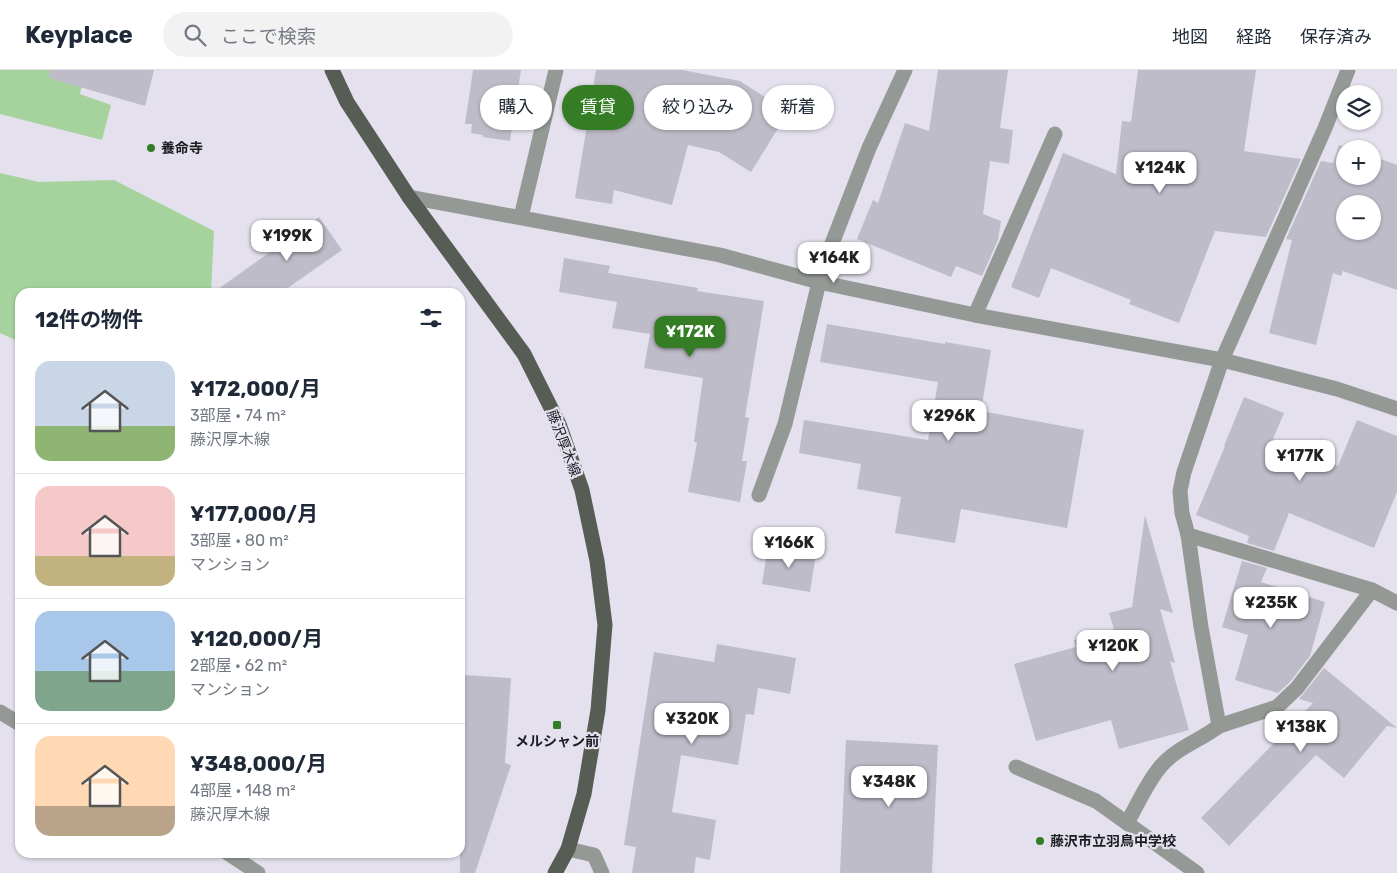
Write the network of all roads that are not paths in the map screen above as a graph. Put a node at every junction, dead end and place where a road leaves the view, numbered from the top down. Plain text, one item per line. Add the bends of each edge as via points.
1 (332, 70) edge
2 (556, 70) edge
3 (905, 70) edge
4 (1348, 70) edge
5 (1055, 134) dead end
6 (409, 197) junction
7 (521, 217) junction
8 (819, 282) junction
9 (975, 315) junction
10 (1222, 360) junction
11 (1397, 409) edge
12 (759, 496) dead end
13 (1188, 535) junction
14 (1372, 590) junction
15 (1397, 603) edge
16 (0, 712) edge
17 (15, 721) edge
18 (1220, 726) junction
19 (1016, 767) dead end
20 (1127, 823) junction
21 (568, 848) junction
22 (235, 858) edge
23 (258, 873) edge
24 (555, 873) edge
25 (602, 873) edge
26 (1197, 873) edge

1 - 6 main road, 藤沢厚木線 via 347,102
2 - 7 street
3 - 8 street via 869,148
4 - 10 street
5 - 9 street
6 - 7 street
6 - 21 main road, 藤沢厚木線 via 524,354 559,424 582,490 597,561 605,625 598,710 584,794
7 - 8 street via 720,255
8 - 9 street
8 - 12 street via 785,424
9 - 10 street
10 - 11 street via 1337,389
10 - 13 street via 1180,491
13 - 14 street
13 - 18 street
14 - 15 street
14 - 18 street via 1278,707
16 - 17 street
18 - 20 street via 1161,766
19 - 20 street via 1096,801
20 - 26 street
21 - 24 main road, 藤沢厚木線
21 - 25 street via 594,855
22 - 23 street

